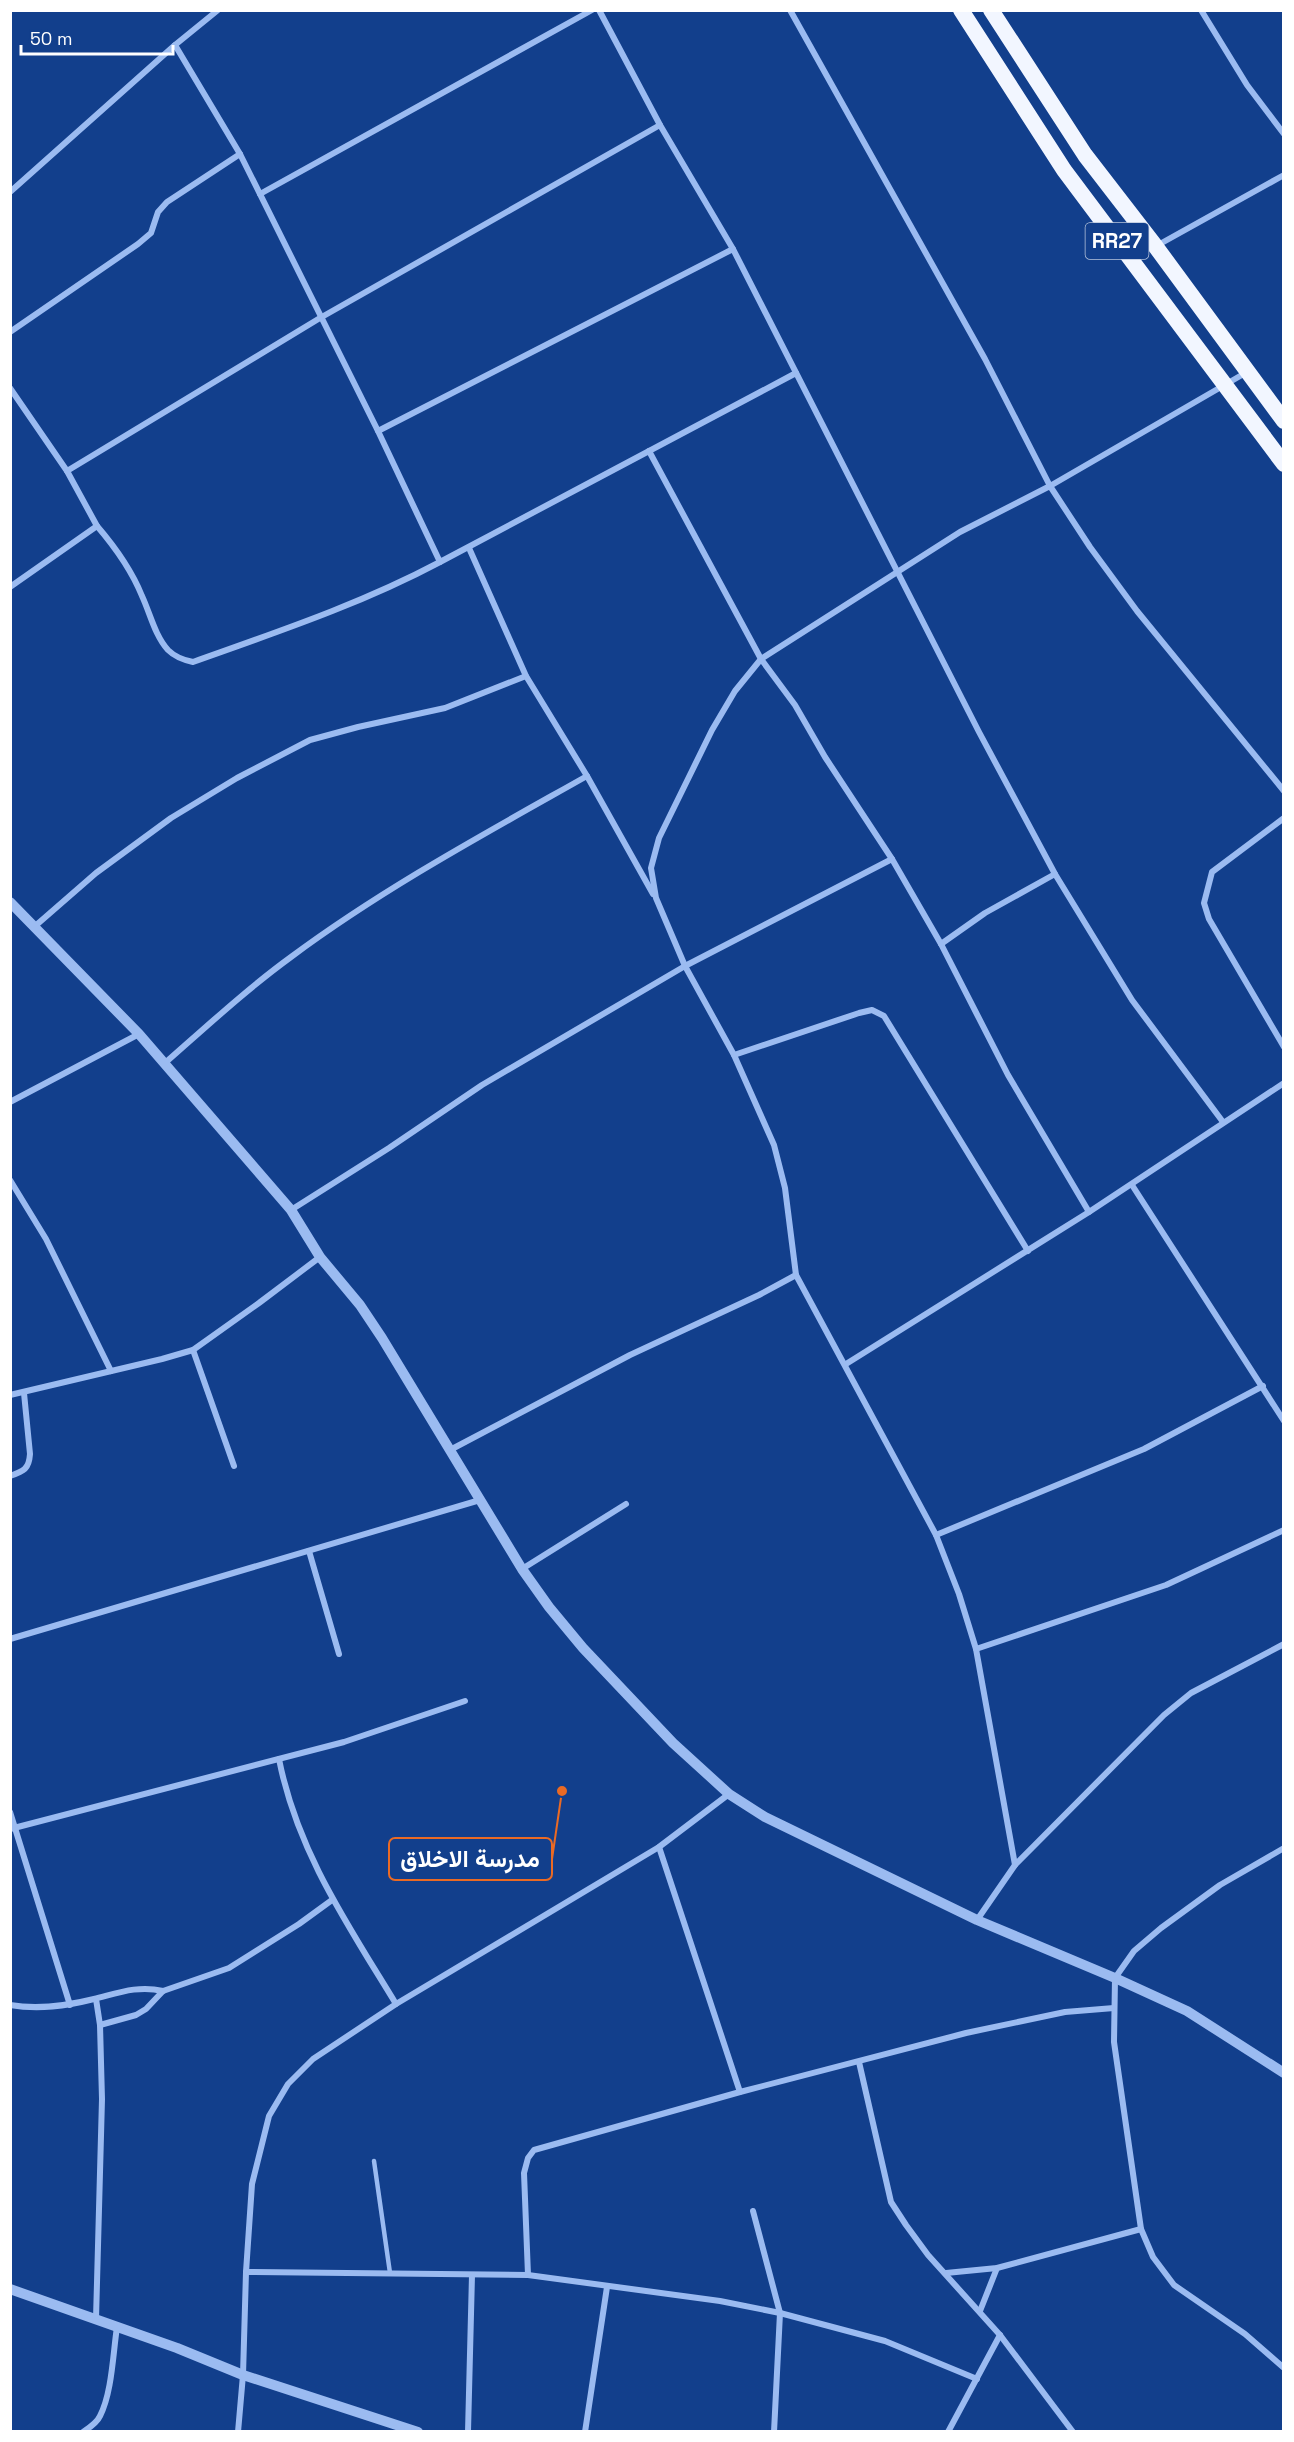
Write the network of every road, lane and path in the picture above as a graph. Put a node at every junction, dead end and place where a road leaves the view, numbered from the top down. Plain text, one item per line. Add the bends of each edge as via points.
1 (218, 10) edge
2 (592, 10) edge
3 (600, 10) edge
4 (790, 10) edge
5 (961, 10) edge
6 (991, 10) edge
7 (1201, 10) edge
8 (175, 45) junction
9 (660, 124) junction
10 (1284, 134) edge
11 (240, 154) junction
12 (1284, 175) edge
13 (10, 192) edge
14 (260, 194) junction
15 (1156, 247) junction
16 (733, 249) junction
17 (320, 318) junction
18 (10, 332) edge
19 (1247, 372) junction
20 (796, 373) junction
21 (1224, 383) junction
22 (10, 388) edge
23 (1284, 421) edge
24 (378, 431) junction
25 (649, 451) junction
26 (1284, 464) edge
27 (66, 471) junction
28 (1050, 486) junction
29 (97, 526) junction
30 (469, 548) junction
31 (440, 562) junction
32 (899, 570) junction
33 (10, 586) edge
34 (761, 659) junction
35 (526, 676) junction
36 (587, 776) junction
37 (1284, 791) edge
38 (1284, 818) edge
39 (892, 859) junction
40 (1055, 874) junction
41 (656, 898) junction
42 (10, 902) edge
43 (34, 927) junction
44 (941, 944) junction
45 (685, 966) junction
46 (139, 1034) junction
47 (1284, 1047) edge
48 (734, 1055) junction
49 (165, 1063) junction
50 (1282, 1087) edge
51 (10, 1102) edge
52 (1223, 1122) junction
53 (10, 1180) edge
54 (1132, 1185) junction
55 (291, 1210) junction
56 (1089, 1212) junction
57 (1028, 1251) junction
58 (320, 1257) junction
59 (796, 1275) junction
60 (193, 1350) junction
61 (846, 1364) junction
62 (111, 1371) junction
63 (1263, 1386) junction
64 (24, 1393) junction
65 (10, 1395) edge
66 (1284, 1421) edge
67 (450, 1450) junction
68 (234, 1466) dead end
69 (10, 1476) edge
70 (481, 1499) junction
71 (626, 1504) dead end
72 (1284, 1530) edge
73 (936, 1535) junction
74 (309, 1551) junction
75 (522, 1569) junction
76 (10, 1638) edge
77 (1284, 1644) edge
78 (976, 1650) junction
79 (339, 1654) dead end
80 (465, 1701) dead end
81 (279, 1759) junction
82 (729, 1794) junction
83 (10, 1812) edge
84 (13, 1828) edge
85 (658, 1847) junction
86 (1284, 1848) edge
87 (1015, 1865) junction
88 (332, 1900) junction
89 (976, 1920) junction
90 (1115, 1978) junction
91 (163, 1991) junction
92 (96, 1999) junction
93 (396, 2004) junction
94 (10, 2005) edge
95 (70, 2005) junction
96 (1114, 2008) junction
97 (100, 2025) junction
98 (859, 2062) junction
99 (1284, 2073) edge
100 (740, 2092) junction
101 (374, 2161) dead end
102 (753, 2211) dead end
103 (1141, 2229) junction
104 (997, 2268) junction
105 (246, 2272) junction
106 (946, 2272) junction
107 (390, 2273) junction
108 (472, 2275) junction
109 (528, 2275) junction
110 (607, 2287) junction
111 (10, 2289) edge
112 (980, 2311) junction
113 (780, 2313) junction
114 (96, 2319) junction
115 (117, 2327) junction
116 (1000, 2335) junction
117 (1284, 2368) edge
118 (243, 2375) junction
119 (976, 2379) junction
120 (83, 2432) edge
121 (238, 2432) edge
122 (418, 2432) edge
123 (468, 2432) edge
124 (585, 2432) edge
125 (774, 2432) edge
126 (948, 2432) edge
127 (1073, 2432) edge

1 - 8 street
2 - 14 street
3 - 9 street
4 - 28 street via 985,359
5 - 21 highway, RR27 via 1064,170
6 - 15 highway, RR27 via 1085,155
7 - 10 street via 1247,85
8 - 11 street
8 - 13 street
9 - 16 street
9 - 17 street
11 - 14 street
11 - 18 street via 167,202 158,212 151,233 138,244
12 - 15 street
14 - 17 street
15 - 19 highway, RR27
16 - 20 street
16 - 24 street
17 - 24 street
17 - 27 street
19 - 21 street
19 - 23 highway, RR27
20 - 25 street
20 - 32 street
21 - 26 highway, RR27
21 - 28 street
22 - 27 street
24 - 31 street
25 - 30 street
25 - 34 street
27 - 29 street
28 - 32 street via 960,532
28 - 37 street via 1137,611
29 - 31 street via 120,555 166,649 193,662 321,617 394,587
29 - 33 street
30 - 31 street
30 - 35 street
32 - 34 street
32 - 40 street
34 - 39 street via 795,705
34 - 41 street via 735,691 712,730 659,838 651,868
35 - 36 street
35 - 43 street via 445,708 310,740 171,818 96,873
36 - 41 street
36 - 49 street via 361,908 289,958
38 - 47 street via 1212,872 1204,903 1209,919
39 - 44 street
39 - 45 street
40 - 44 street via 985,913
40 - 52 street via 1132,1000
41 - 45 street
42 - 43 street
43 - 46 street
44 - 56 street via 1008,1075
45 - 48 street
45 - 55 street via 482,1085
46 - 49 street
46 - 51 street
48 - 57 street via 859,1012 872,1010 884,1016
48 - 59 street via 774,1145 785,1188
49 - 55 street
50 - 52 street
52 - 54 street
53 - 62 street via 46,1239
54 - 56 street
54 - 63 street
55 - 58 street
56 - 57 street
57 - 61 street
58 - 60 street
58 - 67 street via 365,1313
59 - 61 street
59 - 67 street via 630,1355
60 - 62 street
60 - 68 street
61 - 73 street
62 - 64 street
63 - 66 street
63 - 73 street via 1144,1449
64 - 65 street
64 - 69 street via 29,1464 25,1471
67 - 70 street
70 - 74 street
70 - 75 street
71 - 75 street
72 - 78 street via 1166,1585
73 - 78 street
74 - 76 street
74 - 79 street
75 - 82 street via 583,1648 673,1743
77 - 87 street via 1191,1693 1164,1715
78 - 87 street
80 - 81 street via 344,1742
81 - 84 street
81 - 88 street via 302,1835
82 - 85 street
82 - 89 street via 765,1817
83 - 84 street
84 - 95 street
85 - 93 street
85 - 100 street
86 - 90 street via 1220,1886 1161,1928 1134,1951
87 - 89 street
88 - 91 street via 230,1968
88 - 93 street
89 - 90 street
90 - 96 street
90 - 99 street via 1187,2011
91 - 92 street via 144,1988
91 - 97 street via 136,2015
92 - 95 street
92 - 97 street
93 - 105 street via 313,2059 288,2084 269,2116 252,2184
94 - 95 street
96 - 98 street via 1065,2012 1010,2023
96 - 103 street via 1114,2042
97 - 114 street via 102,2099
98 - 100 street
98 - 106 street via 891,2202 917,2240
100 - 109 street via 534,2150 524,2173
101 - 107 lane
102 - 113 street
103 - 104 street
103 - 117 street via 1153,2257 1174,2285 1245,2334
104 - 106 street
104 - 112 street
105 - 107 street
105 - 118 street
106 - 112 street
107 - 108 street
108 - 109 street
108 - 123 street
109 - 110 street
110 - 113 street
110 - 124 street
111 - 114 street
112 - 116 street
113 - 119 street via 885,2341
113 - 125 street
114 - 115 street
115 - 118 street
115 - 120 street via 108,2392 100,2417
116 - 119 street
116 - 127 street
118 - 121 street
118 - 122 street
119 - 126 street

